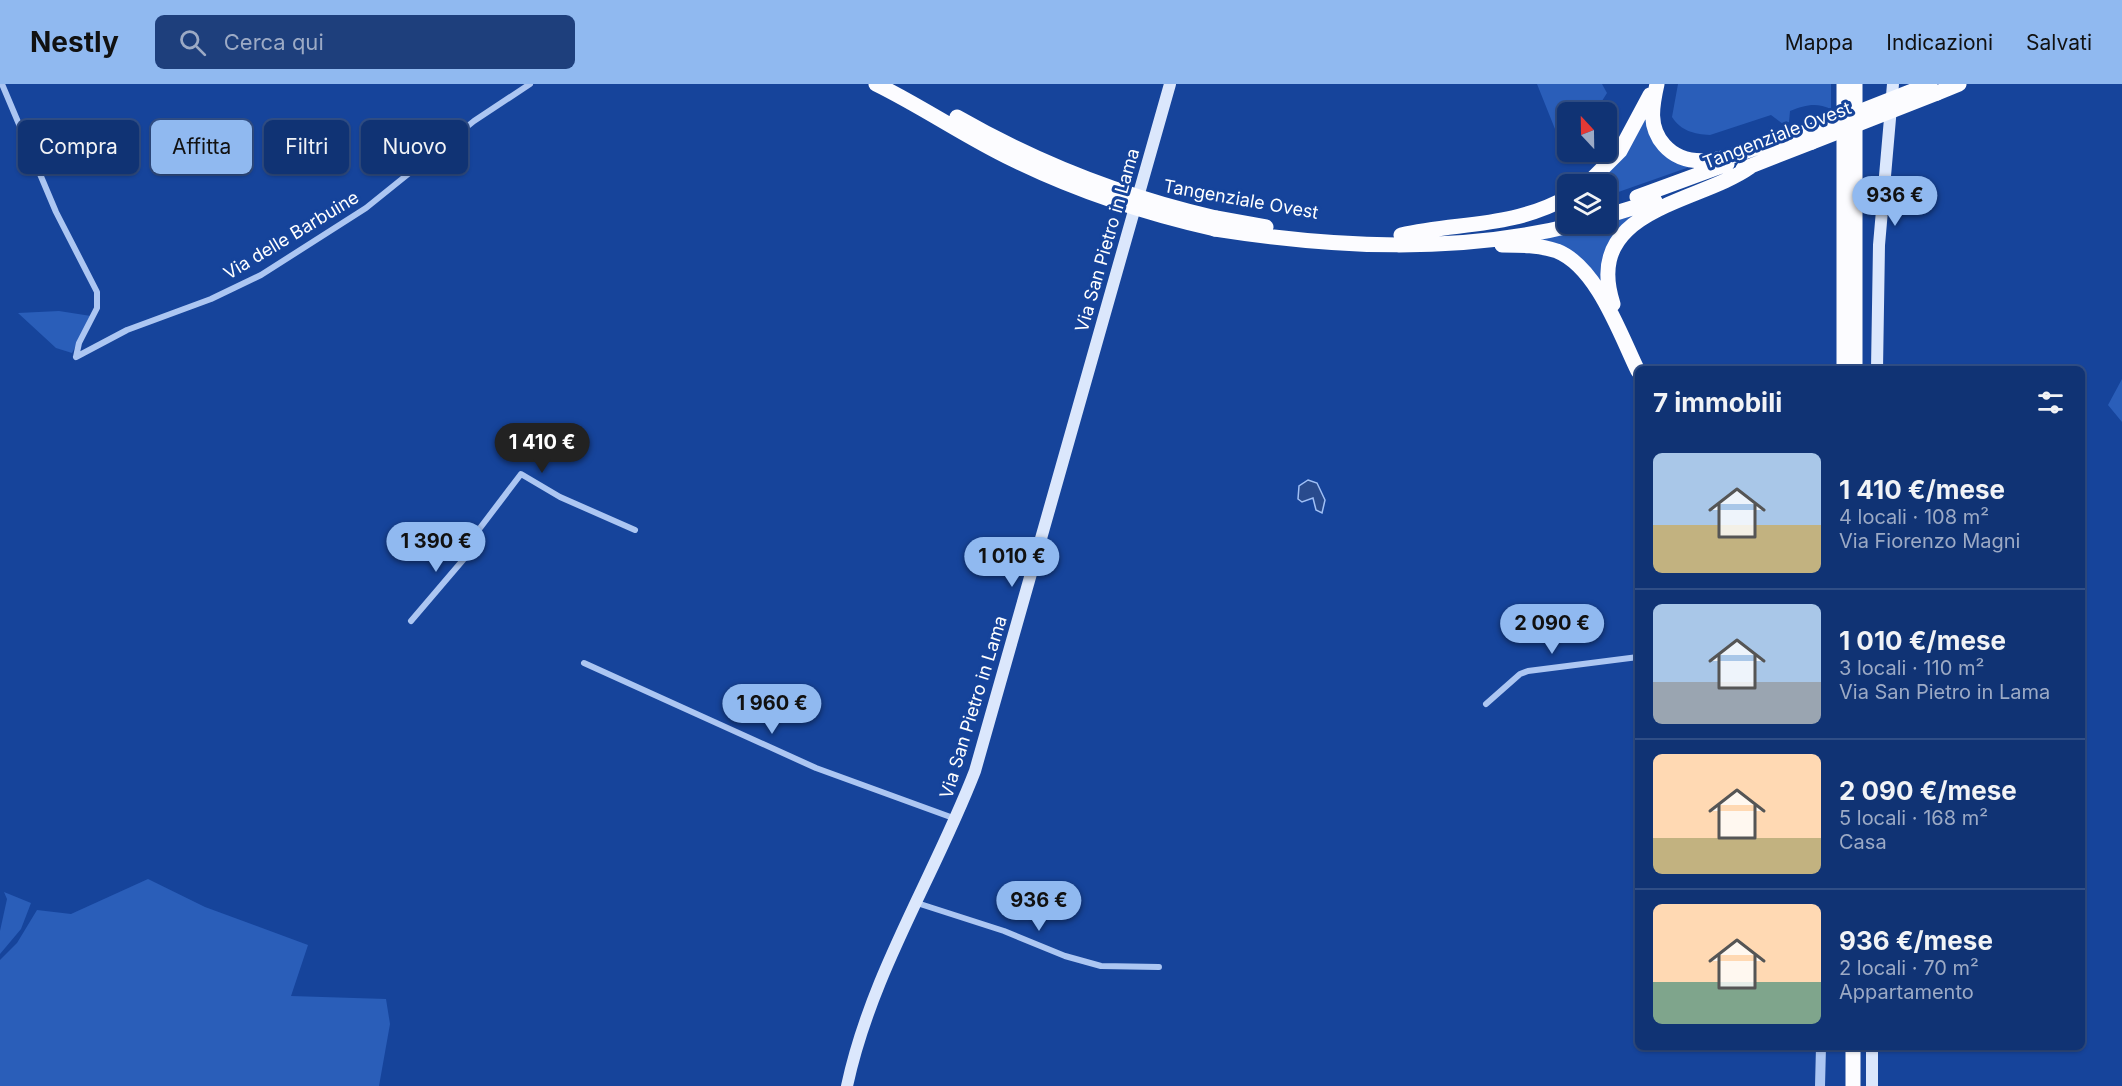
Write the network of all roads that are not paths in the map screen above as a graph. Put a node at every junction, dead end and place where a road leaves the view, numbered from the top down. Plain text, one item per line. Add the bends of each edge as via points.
1 (2, 84) edge
2 (530, 84) edge
3 (876, 84) edge
4 (898, 84) edge
5 (1170, 84) edge
6 (1656, 84) edge
7 (1844, 84) edge
8 (1855, 84) edge
9 (1893, 84) edge
10 (1959, 84) edge
11 (1933, 88) edge
12 (1810, 137) junction
13 (1750, 166) junction
14 (1599, 174) edge
15 (1557, 203) edge
16 (1617, 203) edge
17 (1617, 212) edge
18 (1557, 218) edge
19 (1215, 224) junction
20 (1557, 228) edge
21 (1401, 236) junction
22 (1422, 245) junction
23 (1629, 352) junction
24 (1636, 366) edge
25 (1844, 366) edge
26 (1855, 366) edge
27 (1877, 366) edge
28 (635, 530) dead end
29 (411, 621) dead end
30 (1635, 657) edge
31 (584, 663) dead end
32 (1486, 704) dead end
33 (956, 819) junction
34 (917, 903) junction
35 (1159, 967) dead end
36 (1821, 1050) edge
37 (1843, 1050) edge
38 (1853, 1050) edge
39 (1872, 1050) edge
40 (847, 1086) edge
41 (1820, 1086) edge
42 (1843, 1086) edge
43 (1853, 1086) edge
44 (1872, 1086) edge

1 - 2 street, Via delle Barbuine via 56,212 97,292 97,308 76,357 127,330 211,299 261,275 372,204 474,121
3 - 19 highway, Tangenziale Ovest, bridge via 1012,159 1071,186 1121,205
4 - 19 highway, Tangenziale Ovest, bridge via 1057,168
5 - 33 main road, Via San Pietro in Lama via 991,720
6 - 12 highway via 1652,104 1655,130 1669,151 1681,158 1717,160 1792,134
6 - 14 highway via 1625,144
7 - 25 highway
8 - 26 highway
9 - 27 main road via 1879,245
10 - 11 highway, Tangenziale Ovest
11 - 12 highway, Tangenziale Ovest, bridge
12 - 13 highway, Tangenziale Ovest
12 - 16 highway, Tangenziale Ovest
13 - 17 highway, Tangenziale Ovest
13 - 23 highway via 1648,212 1618,244 1607,286
15 - 21 highway via 1512,220
18 - 21 highway, Tangenziale Ovest via 1495,229
19 - 21 highway, Tangenziale Ovest
19 - 22 highway, Tangenziale Ovest via 1322,244
20 - 22 highway, Tangenziale Ovest
22 - 23 highway via 1535,246 1569,257 1593,283
23 - 24 highway
28 - 29 street via 560,497 521,474 477,532 469,553
30 - 32 street via 1528,671
31 - 33 street via 816,768
33 - 34 main road, Via San Pietro in Lama
34 - 35 street via 1101,966
34 - 40 main road, Via San Pietro in Lama via 873,999
36 - 41 street
37 - 42 highway
38 - 43 highway
39 - 44 main road

